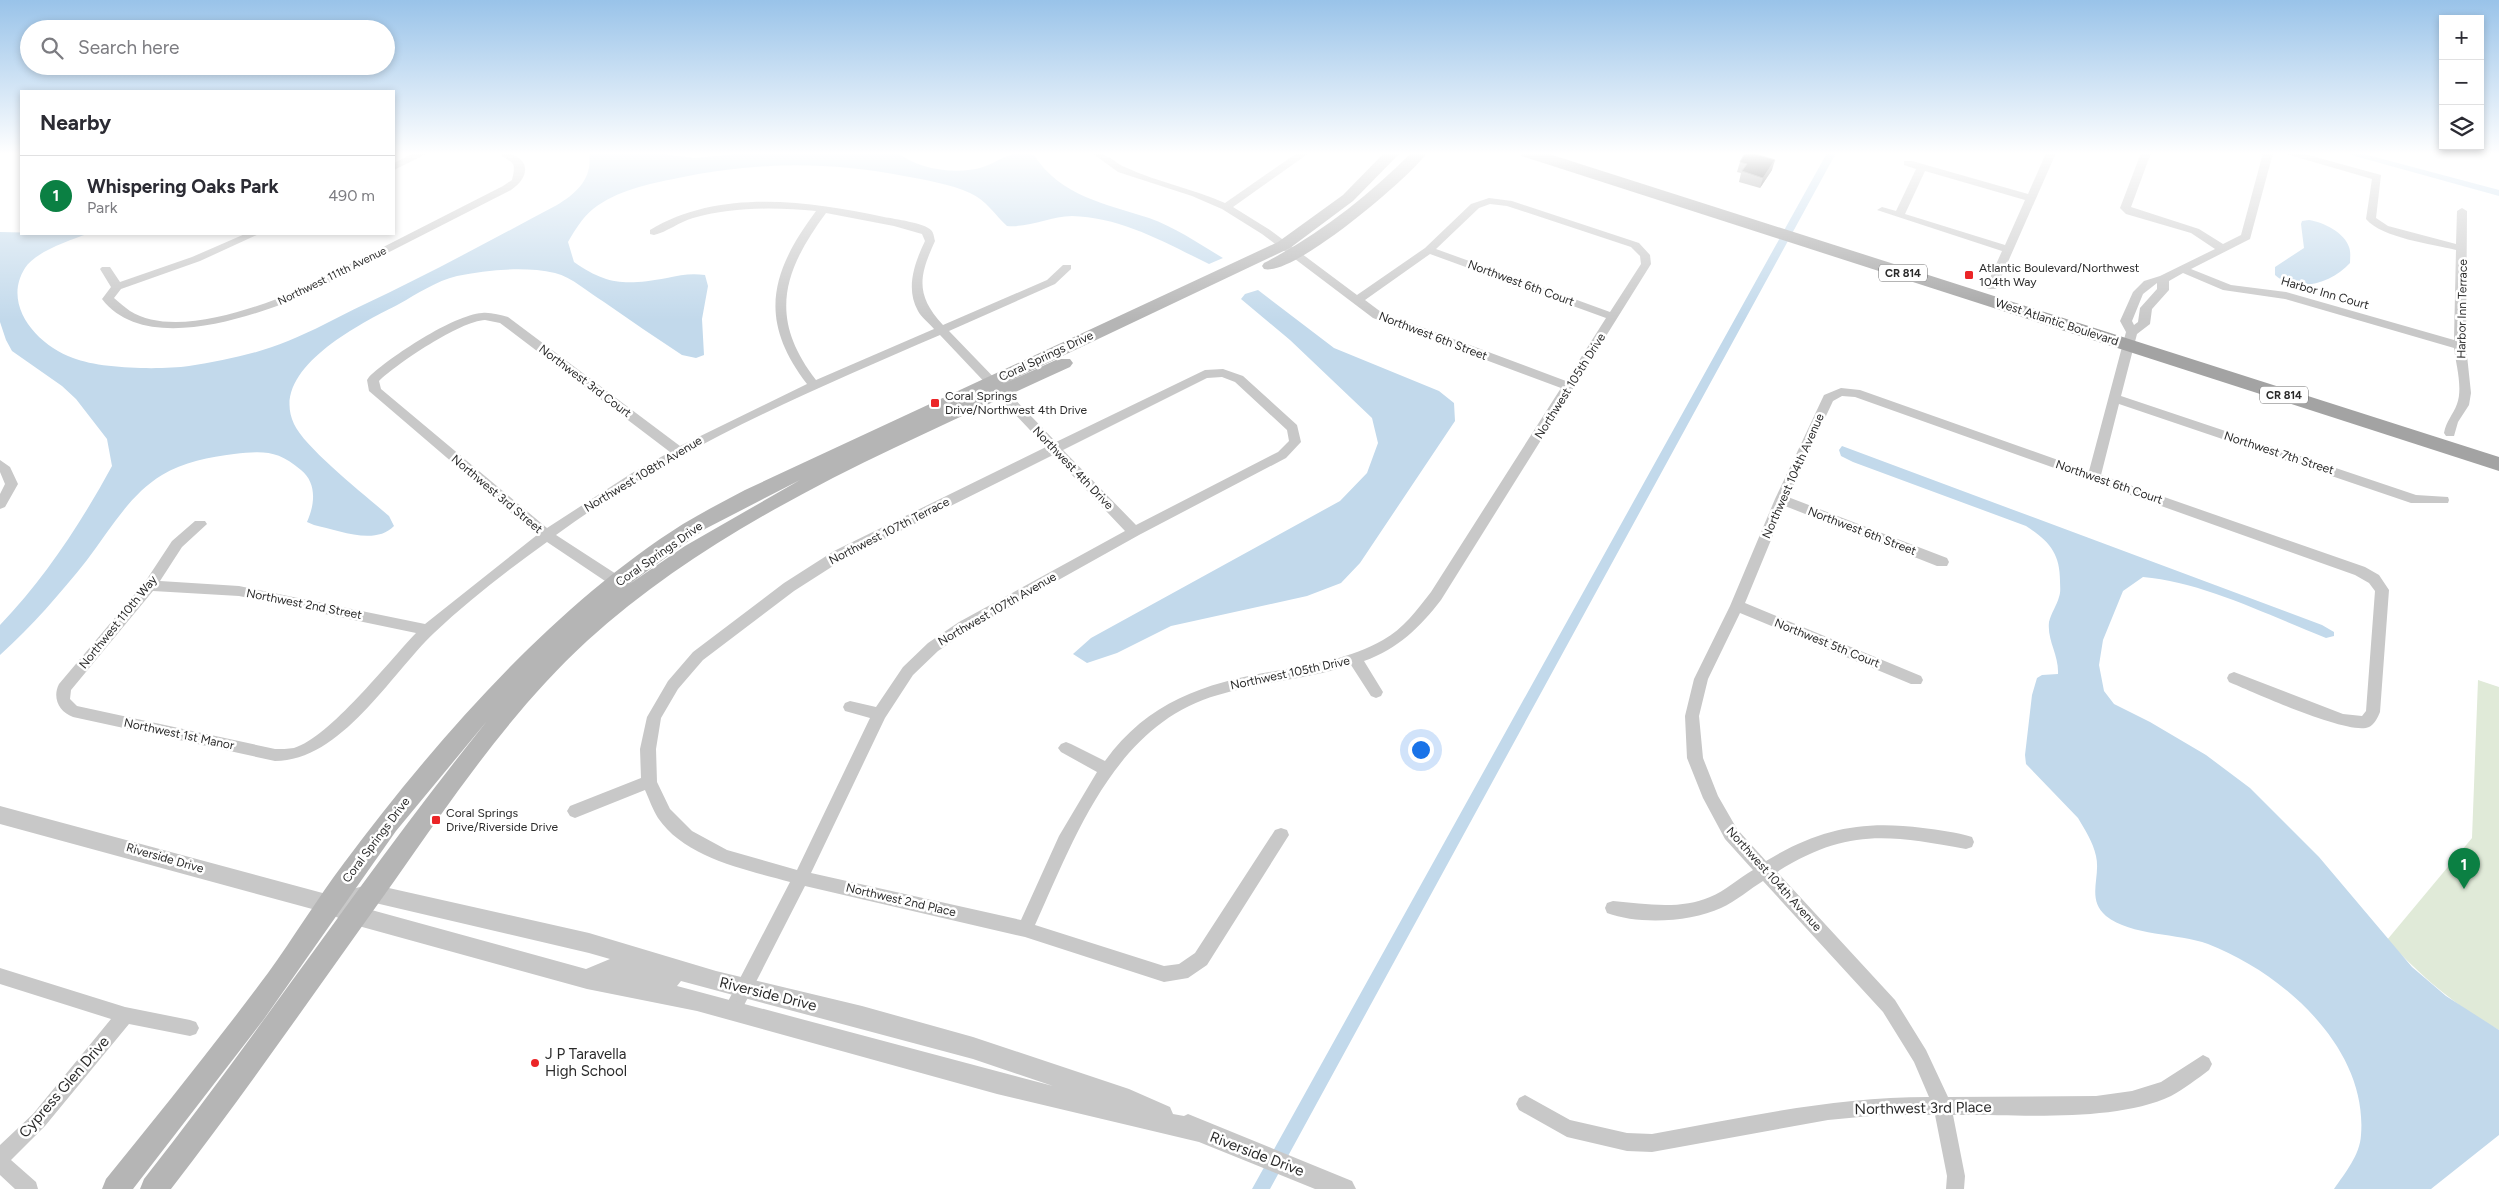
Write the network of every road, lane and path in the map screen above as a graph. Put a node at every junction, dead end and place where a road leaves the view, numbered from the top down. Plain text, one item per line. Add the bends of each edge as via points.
1 (468, 208) edge
2 (724, 208) edge
3 (824, 208) edge
4 (826, 208) edge
5 (1228, 208) edge
6 (1336, 208) edge
7 (1361, 208) edge
8 (1472, 208) edge
9 (1524, 208) edge
10 (1720, 208) edge
11 (1729, 208) edge
12 (1902, 208) edge
13 (2028, 208) edge
14 (2126, 208) edge
15 (2253, 208) edge
16 (2373, 208) edge
17 (1882, 210) dead end
18 (2462, 211) dead end
19 (1899, 214) junction
20 (1770, 223) junction
21 (654, 232) dead end
22 (252, 235) edge
23 (1808, 236) junction
24 (1289, 249) junction
25 (2223, 249) junction
26 (2463, 249) junction
27 (1429, 250) junction
28 (2009, 250) junction
29 (1067, 267) dead end
30 (106, 269) dead end
31 (2183, 269) junction
32 (2163, 279) junction
33 (116, 287) junction
34 (1992, 287) junction
35 (1356, 300) junction
36 (2133, 304) junction
37 (2146, 308) junction
38 (1614, 316) junction
39 (942, 331) junction
40 (2130, 339) junction
41 (2460, 346) junction
42 (373, 380) joint
43 (814, 385) junction
44 (995, 387) junction
45 (1569, 387) junction
46 (1841, 392) joint
47 (2116, 399) junction
48 (2450, 432) junction
49 (1295, 442) joint
50 (1055, 448) junction
51 (2499, 448) edge
52 (678, 450) junction
53 (0, 464) edge
54 (2499, 464) edge
55 (2094, 477) junction
56 (1781, 499) junction
57 (2443, 500) dead end
58 (0, 504) edge
59 (200, 524) dead end
60 (1134, 532) junction
61 (545, 534) junction
62 (1942, 562) dead end
63 (617, 583) junction
64 (150, 586) junction
65 (635, 593) junction
66 (1737, 606) junction
67 (428, 630) junction
68 (1355, 660) junction
69 (2234, 678) dead end
70 (1916, 680) dead end
71 (1376, 692) dead end
72 (63, 701) joint
73 (850, 707) dead end
74 (879, 714) junction
75 (1066, 748) dead end
76 (300, 753) joint
77 (1107, 770) junction
78 (649, 782) junction
79 (575, 810) dead end
80 (0, 815) edge
81 (1281, 835) dead end
82 (1966, 842) dead end
83 (1765, 871) junction
84 (801, 878) junction
85 (371, 893) junction
86 (330, 904) junction
87 (1613, 908) dead end
88 (355, 915) junction
89 (1025, 929) junction
90 (0, 976) edge
91 (587, 979) junction
92 (716, 981) junction
93 (746, 987) junction
94 (732, 1010) junction
95 (125, 1015) junction
96 (190, 1028) dead end
97 (2202, 1064) dead end
98 (1525, 1104) dead end
99 (1943, 1107) junction
100 (1198, 1131) junction
101 (0, 1158) edge
102 (0, 1162) edge
103 (29, 1189) edge
104 (116, 1189) edge
105 (154, 1189) edge
106 (1344, 1189) edge
107 (1955, 1189) edge

1 - 33 street, Northwest 111th Avenue via 299,294 236,316 193,324 170,324 132,316 108,299
2 - 21 street via 672,220
3 - 43 street via 792,256 784,281 781,310 784,334 793,356
4 - 39 street, Northwest 4th Drive via 927,232 930,241 917,269 916,289 923,310
5 - 24 street, Northwest 6th Street
6 - 24 main road, Coral Springs Drive
7 - 24 main road, Coral Springs Drive via 1325,236
8 - 27 street, Northwest 105th Drive
9 - 38 street, Northwest 105th Drive via 1635,246 1645,255 1646,264
10 - 20 main road, West Atlantic Boulevard / CR 814
11 - 20 main road, West Atlantic Boulevard / CR 814
12 - 19 street
13 - 28 street
14 - 25 street via 2195,231
15 - 25 street via 2246,237
16 - 26 street via 2371,219 2384,228
17 - 19 street
18 - 26 street, Harbor Inn Terrace
19 - 28 street
20 - 23 main road, West Atlantic Boulevard / CR 814
22 - 33 street
23 - 34 main road, West Atlantic Boulevard / CR 814
23 - 40 main road, West Atlantic Boulevard / CR 814
24 - 35 street, Northwest 6th Street
24 - 44 main road, Coral Springs Drive
25 - 31 street
26 - 41 street, Harbor Inn Terrace
27 - 35 street
27 - 38 street, Northwest 6th Court
28 - 34 street
29 - 39 street, Northwest 108th Avenue via 1051,282
30 - 33 street
31 - 32 street
31 - 41 street, Harbor Inn Court via 2218,285 2286,296
32 - 36 street via 2145,283
32 - 37 street via 2163,290
34 - 40 main road, West Atlantic Boulevard / CR 814
35 - 45 street, Northwest 6th Street via 1378,315 1407,328
36 - 37 street
36 - 40 street via 2126,321
37 - 40 street via 2144,324
38 - 45 street, Northwest 105th Drive
39 - 43 street, Northwest 108th Avenue
39 - 44 street, Northwest 4th Drive
40 - 47 street
40 - 48 main road, West Atlantic Boulevard / CR 814
40 - 54 main road, West Atlantic Boulevard / CR 814
41 - 48 street, Harbor Inn Terrace via 2465,393
42 - 52 street, Northwest 3rd Court via 388,365 468,320 490,317 504,320
42 - 61 street, Northwest 3rd Street via 375,391
43 - 52 street, Northwest 108th Avenue
44 - 50 street, Northwest 4th Drive
44 - 63 main road, Coral Springs Drive via 752,495 683,534
44 - 65 main road, Coral Springs Drive via 764,507 698,547
45 - 68 street, Northwest 105th Drive via 1436,596 1415,623 1388,644
46 - 55 street, Northwest 6th Court via 1856,393
46 - 56 street, Northwest 104th Avenue via 1828,398
47 - 55 street
47 - 57 street, Northwest 7th Street via 2416,500
48 - 51 main road, West Atlantic Boulevard / CR 814
49 - 50 street, Northwest 107th Terrace via 1293,428 1239,379 1223,373 1204,374
49 - 60 street, Northwest 107th Avenue via 1282,455
50 - 60 street, Northwest 4th Drive
50 - 78 street, Northwest 107th Terrace via 839,555 789,586 698,656 673,685 654,717 648,749
52 - 61 street, Northwest 108th Avenue
53 - 58 street via 11,477 12,485
55 - 69 street, Northwest 6th Court via 2360,571 2374,579 2382,590 2373,712 2366,722 2342,720
56 - 62 street, Northwest 6th Street
56 - 66 street, Northwest 104th Avenue
59 - 64 street, Northwest 110th Way via 177,544
60 - 74 street, Northwest 107th Avenue via 964,626 933,647 908,671
61 - 63 street, Northwest 3rd Street
61 - 67 street, Northwest 108th Avenue
63 - 65 street, Northwest 3rd Street
63 - 86 main road, Coral Springs Drive via 515,675 441,756
64 - 67 street, Northwest 2nd Street via 239,591
64 - 72 street, Northwest 110th Way via 64,688
65 - 85 main road, Coral Springs Drive via 582,635 532,684 464,763
66 - 70 street, Northwest 5th Court
66 - 83 street, Northwest 104th Avenue via 1701,679 1692,716 1695,758 1711,798 1731,834
67 - 76 street, Northwest 108th Avenue via 325,738
68 - 71 street
68 - 77 street, Northwest 105th Drive via 1195,696 1162,714
72 - 76 street, Northwest 1st Manor via 72,711 102,718 276,756
73 - 74 street
74 - 84 street, Northwest 107th Avenue
75 - 77 street
77 - 89 street, Northwest 105th Drive via 1079,814
78 - 79 street
78 - 84 street, Northwest 2nd Place via 664,814 686,836 723,856
80 - 86 street, Riverside Drive
81 - 89 street, Northwest 2nd Place via 1200,959 1182,972 1164,974
82 - 83 street via 1882,830 1848,834 1813,844
83 - 87 street via 1715,903 1688,910 1654,913
83 - 99 street, Northwest 104th Avenue via 1889,1006 1920,1056
84 - 89 street, Northwest 2nd Place
84 - 93 street, Northwest 107th Avenue
85 - 86 street, Riverside Drive
85 - 88 main road, Coral Springs Drive
85 - 92 street, Riverside Drive via 589,943
86 - 88 street, Riverside Drive
86 - 104 main road, Coral Springs Drive via 197,1086
88 - 91 street, Riverside Drive
88 - 105 main road, Coral Springs Drive via 222,1103
90 - 95 street
91 - 92 street via 616,967 694,983
91 - 94 street, Riverside Drive via 620,983
92 - 93 street, Riverside Drive
93 - 94 street, Northwest 107th Avenue
93 - 100 street, Riverside Drive via 973,1048 1129,1100
94 - 100 street, Riverside Drive via 960,1075
95 - 96 street
95 - 101 street, Cypress Glen Drive via 39,1120
97 - 99 street, Northwest 3rd Place via 2166,1090 2132,1100 2096,1105
98 - 99 street, Northwest 3rd Place via 1567,1128 1627,1142 1652,1143 1828,1111 1881,1106
99 - 107 street, Northwest 104th Avenue via 1956,1176
100 - 106 street, Riverside Drive
102 - 103 street

